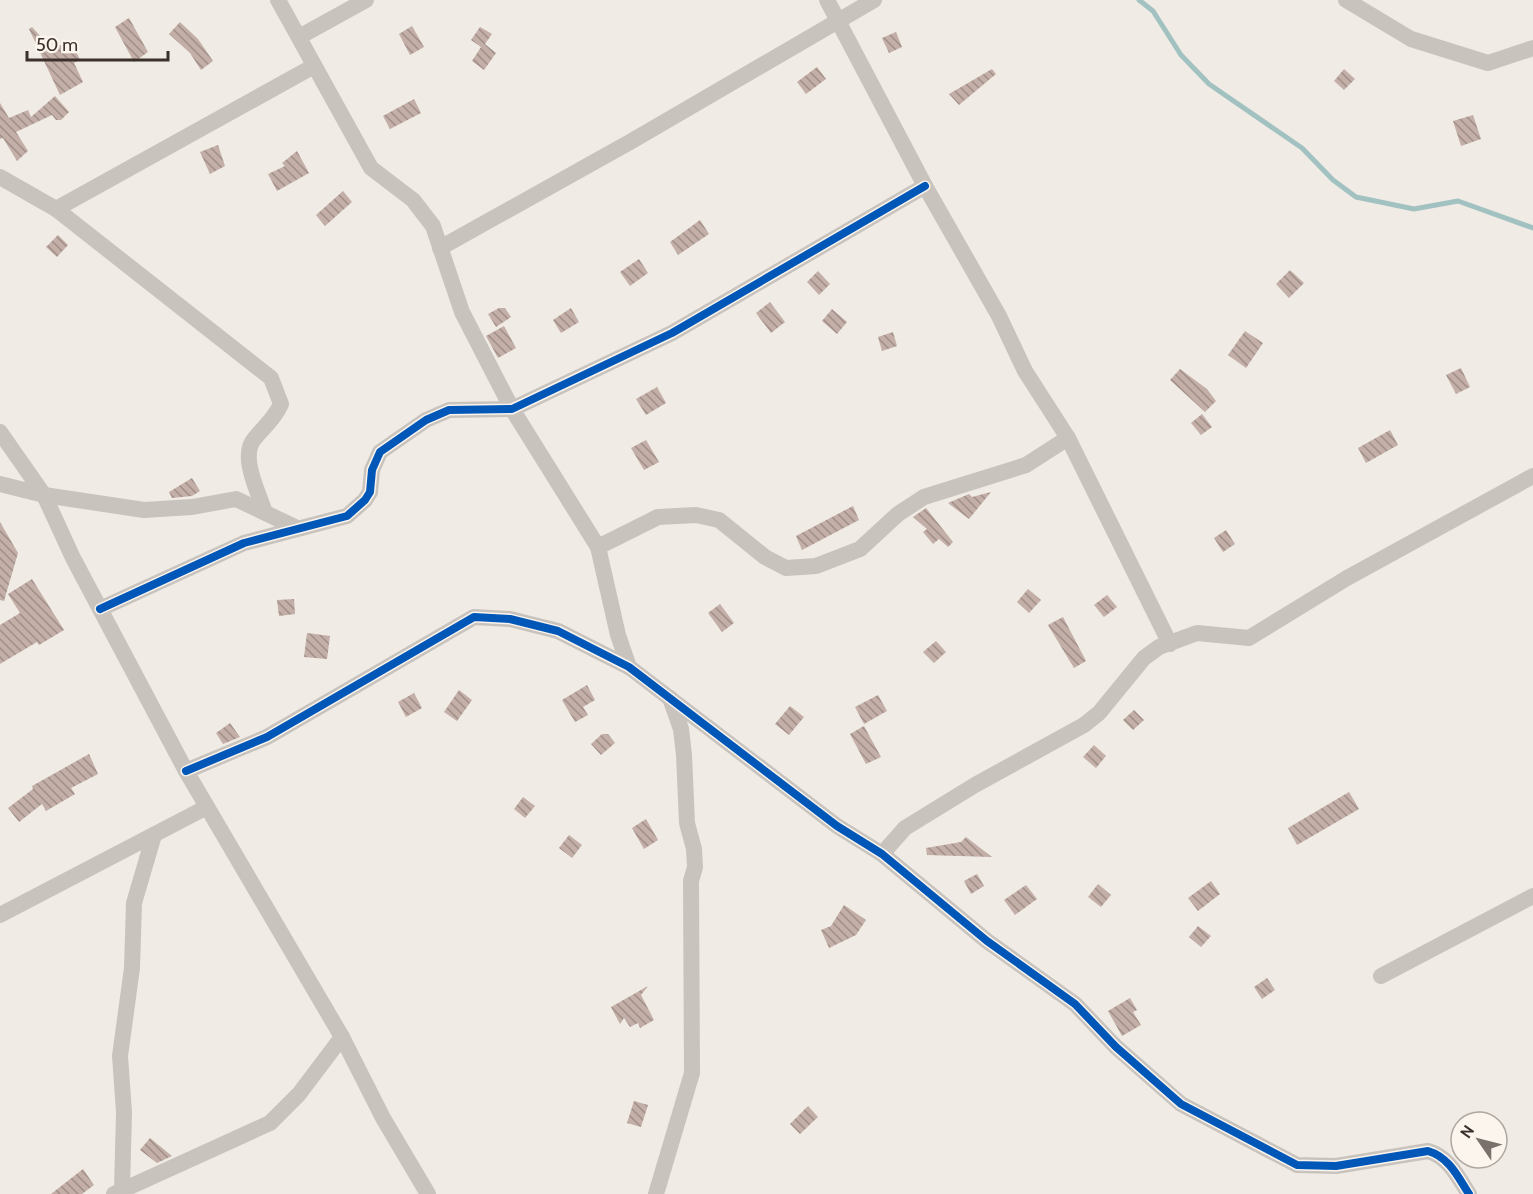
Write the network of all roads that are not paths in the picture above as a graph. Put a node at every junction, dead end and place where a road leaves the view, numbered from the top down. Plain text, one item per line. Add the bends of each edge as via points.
1 (278, 0) edge
2 (366, 0) edge
3 (827, 0) edge
4 (874, 0) edge
5 (1346, 0) edge
6 (839, 20) junction
7 (299, 37) junction
8 (1533, 48) edge
9 (314, 66) junction
10 (0, 177) edge
11 (925, 186) junction
12 (56, 209) junction
13 (440, 248) junction
14 (512, 409) junction
15 (0, 432) edge
16 (1068, 438) junction
17 (1533, 476) edge
18 (0, 484) edge
19 (44, 495) junction
20 (264, 510) junction
21 (297, 528) junction
22 (598, 547) junction
23 (100, 609) junction
24 (1170, 644) junction
25 (629, 667) junction
26 (670, 698) junction
27 (186, 771) junction
28 (207, 807) junction
29 (154, 835) junction
30 (882, 854) junction
31 (1533, 896) edge
32 (0, 915) edge
33 (1381, 976) dead end
34 (342, 1037) junction
35 (118, 1192) edge
36 (428, 1194) edge
37 (656, 1194) edge
38 (1469, 1194) edge

1 - 7 street
2 - 7 street
3 - 6 street
4 - 6 street
5 - 8 street via 1411,39 1488,63
6 - 11 street
6 - 13 street
7 - 9 street
9 - 12 street
9 - 13 street via 371,168 413,200 433,226
10 - 12 street
11 - 14 street via 672,333
11 - 16 street via 999,316 1025,371
12 - 20 street via 271,378 281,404 248,451
13 - 14 street via 462,312
14 - 21 street via 449,410 426,420 380,452 372,470 370,492 355,510 347,516
14 - 22 street
15 - 19 street
16 - 22 street via 1026,465 924,497 898,514 860,549 816,566 786,568 765,557 719,520 696,515 658,516
16 - 24 street
17 - 24 street via 1347,578 1249,638 1197,633
18 - 19 street
19 - 20 street via 144,510 236,499
19 - 23 street
20 - 21 street
21 - 23 street via 244,543
22 - 25 street
23 - 27 street
24 - 30 street via 1144,658 1099,713 1084,724 905,828
25 - 26 street
25 - 27 street via 558,631 510,619 474,617 267,737
26 - 30 street via 837,826
26 - 37 street via 681,729 687,823 694,849 692,1073
27 - 28 street
28 - 29 street
28 - 34 street
29 - 32 street
29 - 35 street via 134,903 132,968 120,1056 124,1112
30 - 38 street via 987,941 1075,1004 1180,1104 1297,1165 1336,1166 1428,1151 1438,1154
31 - 33 street
34 - 35 street via 299,1094 270,1123
34 - 36 street

